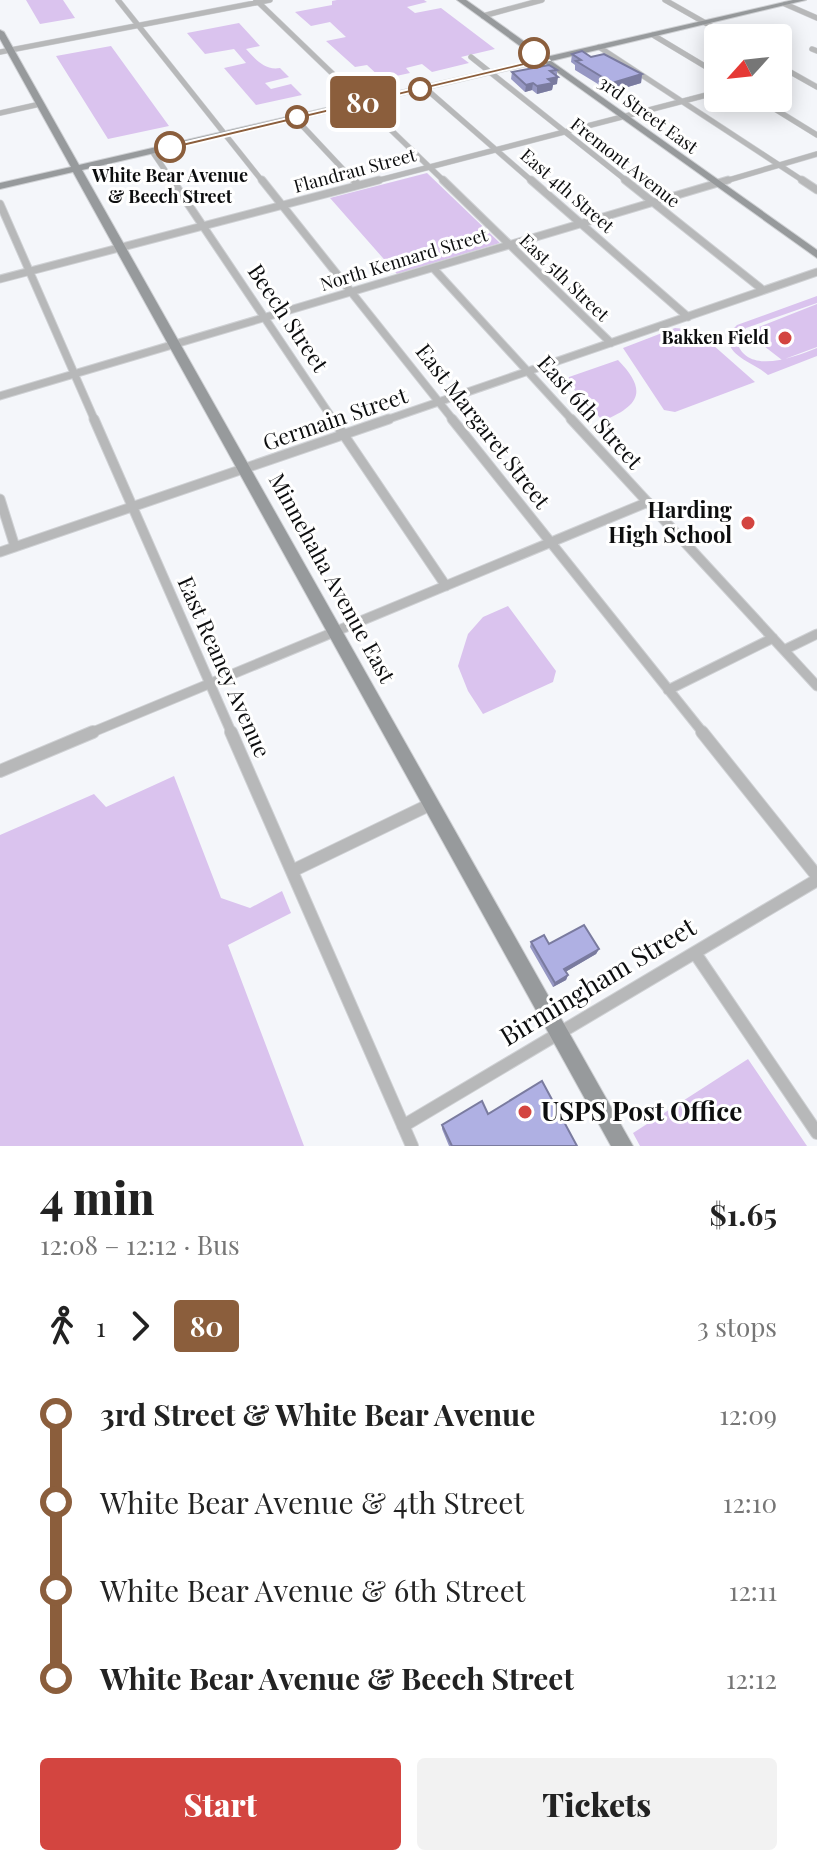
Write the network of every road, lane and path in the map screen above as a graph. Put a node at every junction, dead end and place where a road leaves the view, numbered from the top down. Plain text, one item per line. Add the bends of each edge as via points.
1 (118, 0) edge
2 (270, 0) edge
3 (461, 0) edge
4 (542, 0) edge
5 (665, 0) edge
6 (776, 0) edge
7 (802, 0) edge
8 (257, 1) edge
9 (531, 2) edge
10 (785, 4) junction
11 (483, 16) junction
12 (817, 18) edge
13 (705, 23) junction
14 (139, 25) junction
15 (0, 32) edge
16 (653, 35) junction
17 (599, 47) junction
18 (5, 51) edge
19 (471, 57) dead end
20 (544, 60) junction
21 (704, 66) edge
22 (488, 73) junction
23 (792, 73) edge
24 (817, 87) edge
25 (425, 88) junction
26 (704, 96) edge
27 (682, 101) junction
28 (362, 102) junction
29 (40, 104) junction
30 (780, 112) edge
31 (0, 113) edge
32 (624, 116) junction
33 (295, 118) junction
34 (563, 132) junction
35 (225, 134) junction
36 (817, 135) edge
37 (497, 149) junction
38 (152, 151) junction
39 (817, 154) edge
40 (779, 165) junction
41 (429, 167) junction
42 (76, 169) junction
43 (717, 184) junction
44 (358, 185) junction
45 (0, 186) edge
46 (817, 190) edge
47 (653, 203) junction
48 (0, 204) edge
49 (282, 205) junction
50 (583, 223) junction
51 (202, 226) junction
52 (510, 245) junction
53 (120, 247) junction
54 (817, 255) edge
55 (434, 269) junction
56 (29, 271) junction
57 (817, 272) edge
58 (0, 279) edge
59 (763, 290) junction
60 (351, 293) junction
61 (688, 317) junction
62 (264, 319) junction
63 (611, 343) junction
64 (175, 345) junction
65 (528, 371) junction
66 (75, 375) junction
67 (0, 396) edge
68 (439, 402) junction
69 (344, 436) junction
70 (244, 470) junction
71 (0, 499) edge
72 (648, 502) junction
73 (132, 507) junction
74 (550, 543) junction
75 (15, 547) junction
76 (0, 552) edge
77 (446, 586) junction
78 (334, 633) junction
79 (817, 634) edge
80 (773, 638) junction
81 (784, 650) junction
82 (210, 686) junction
83 (817, 686) edge
84 (668, 690) junction
85 (0, 771) edge
86 (431, 804) junction
87 (292, 871) junction
88 (817, 878) edge
89 (695, 953) junction
90 (560, 1033) junction
91 (403, 1126) junction
92 (817, 1133) edge
93 (412, 1146) edge
94 (623, 1146) edge

1 - 14 street, East Margaret Street
2 - 8 street
3 - 11 main road, 3rd Street East
4 - 9 street
5 - 13 street
6 - 10 main road
7 - 10 main road
8 - 14 street
8 - 28 street, East 5th Street
9 - 11 street
10 - 12 street
10 - 13 main road
11 - 20 main road, 3rd Street East
13 - 16 main road
14 - 18 street
14 - 35 street, East Margaret Street
15 - 18 main road, Minnehaha Avenue East
16 - 17 main road
16 - 21 street
17 - 20 main road
17 - 27 street
18 - 29 main road, Minnehaha Avenue East
19 - 22 street, Fremont Avenue
20 - 22 main road
20 - 32 main road, 3rd Street East
22 - 25 main road
22 - 34 street, Fremont Avenue
23 - 24 street
25 - 28 main road
25 - 37 street, East 4th Street
26 - 27 street, Flandrau Street
27 - 32 street, Flandrau Street
27 - 40 street
28 - 33 main road
28 - 41 street, East 5th Street
29 - 31 street
29 - 42 main road, Minnehaha Avenue East
30 - 36 street
32 - 34 street, Flandrau Street
32 - 43 main road, 3rd Street East
33 - 35 main road
33 - 44 street
34 - 37 street, Flandrau Street
34 - 47 street, Fremont Avenue
35 - 38 main road
35 - 49 street, East Margaret Street
37 - 41 street, Flandrau Street
37 - 50 street, East 4th Street
38 - 42 main road
38 - 51 street, Beech Street
39 - 40 street, North Kennard Street
40 - 43 street, North Kennard Street
40 - 46 street
41 - 44 street, Flandrau Street
41 - 52 street, East 5th Street
42 - 45 main road
42 - 53 main road, Minnehaha Avenue East
43 - 47 street, North Kennard Street
43 - 54 main road, 3rd Street East
44 - 49 street, Flandrau Street
47 - 50 street, North Kennard Street
47 - 59 street, Fremont Avenue
48 - 56 street, East Reaney Avenue
49 - 51 street, Flandrau Street
49 - 60 street, East Margaret Street
50 - 52 street, North Kennard Street
50 - 61 street, East 4th Street
51 - 53 street, Flandrau Street
51 - 62 street, Beech Street
52 - 55 street, North Kennard Street
52 - 63 street, East 5th Street
53 - 56 street, Flandrau Street
53 - 64 main road, Minnehaha Avenue East
55 - 60 street, North Kennard Street
55 - 65 street, East 6th Street
56 - 58 street, Flandrau Street
56 - 66 street, East Reaney Avenue
57 - 59 street, Germain Street
59 - 61 street, Germain Street
60 - 62 street, North Kennard Street
60 - 68 street, East Margaret Street
61 - 63 street, Germain Street
62 - 64 street, North Kennard Street
62 - 69 street, Beech Street
63 - 65 street, Germain Street
64 - 66 street, North Kennard Street
64 - 70 main road, Minnehaha Avenue East
65 - 68 street, Germain Street
65 - 72 street, East 6th Street
66 - 67 street, North Kennard Street
66 - 73 street, East Reaney Avenue
68 - 69 street, Germain Street
68 - 74 street, East Margaret Street
69 - 70 street, Germain Street
69 - 77 street, Beech Street
70 - 73 street, Germain Street
70 - 78 main road, Minnehaha Avenue East
71 - 75 street
72 - 74 street
72 - 80 street, East 6th Street
73 - 75 street, Germain Street
73 - 82 street, East Reaney Avenue
74 - 77 street
74 - 84 street, East Margaret Street
75 - 76 street, Germain Street
77 - 78 street
78 - 82 street
78 - 86 main road, Minnehaha Avenue East
79 - 81 street
80 - 81 street, East 6th Street
80 - 84 street
81 - 83 street, East 6th Street
82 - 85 street
82 - 87 street, East Reaney Avenue
84 - 88 street, East Margaret Street
86 - 87 street
86 - 90 main road, Minnehaha Avenue East
87 - 91 street, East Reaney Avenue
88 - 89 street, Birmingham Street
89 - 90 street, Birmingham Street
89 - 92 street
90 - 91 street, Birmingham Street
90 - 94 main road, Minnehaha Avenue East
91 - 93 street, East Reaney Avenue

